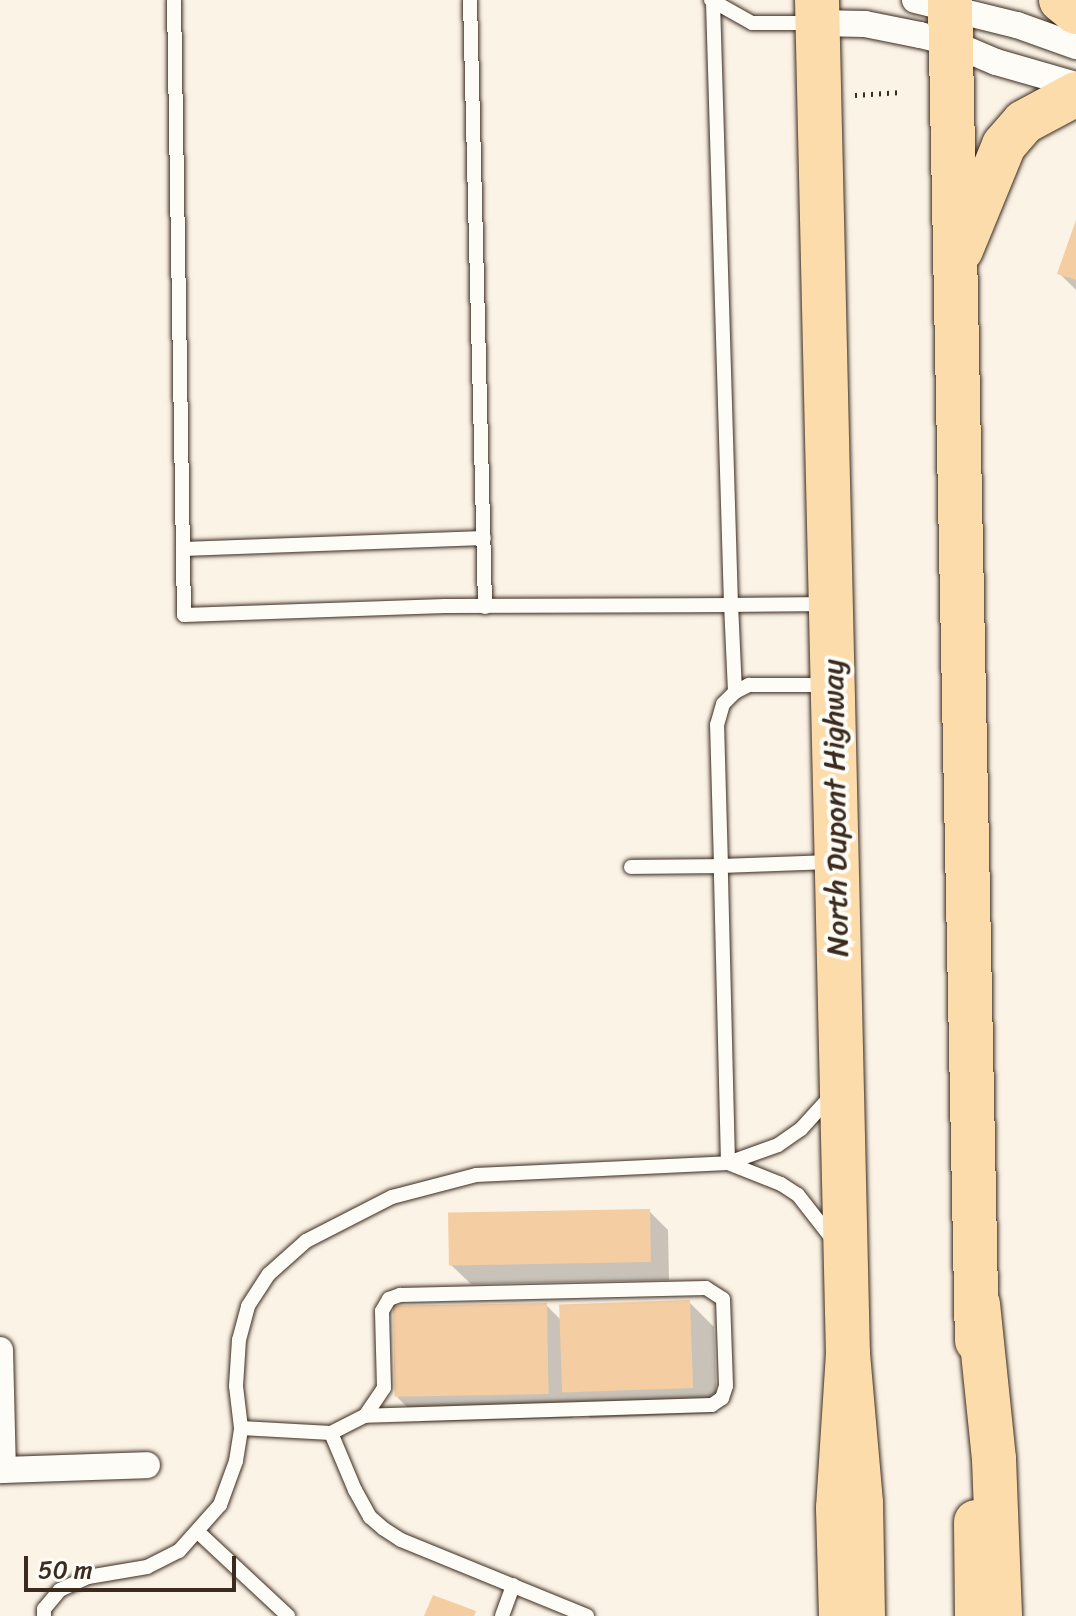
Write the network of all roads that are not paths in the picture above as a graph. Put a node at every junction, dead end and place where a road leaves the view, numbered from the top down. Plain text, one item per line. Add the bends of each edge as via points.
1 (174, 0) edge
2 (470, 0) edge
3 (1061, 0) edge
4 (714, 1) edge
5 (817, 11) edge
6 (1076, 12) edge
7 (941, 13) edge
8 (1076, 46) edge
9 (1076, 85) edge
10 (1076, 94) edge
11 (953, 271) junction
12 (484, 538) junction
13 (183, 549) junction
14 (830, 603) junction
15 (731, 605) junction
16 (485, 607) junction
17 (831, 685) junction
18 (735, 692) junction
19 (836, 862) junction
20 (721, 866) junction
21 (631, 867) dead end
22 (841, 1080) junction
23 (728, 1163) junction
24 (846, 1259) junction
25 (978, 1304) junction
26 (0, 1350) edge
27 (848, 1354) junction
28 (365, 1416) junction
29 (241, 1428) junction
30 (331, 1433) junction
31 (147, 1465) dead end
32 (1, 1470) edge
33 (199, 1533) junction
34 (513, 1585) junction
35 (44, 1616) edge
36 (288, 1616) edge
37 (502, 1616) edge
38 (587, 1616) edge
39 (841, 1616) edge
40 (863, 1616) edge
41 (977, 1616) edge
42 (1000, 1616) edge

1 - 13 lane
2 - 12 lane
3 - 6 highway
4 - 5 lane via 752,23
4 - 15 lane
5 - 7 street via 865,24
5 - 14 highway, North Dupont Highway
7 - 8 street via 1017,25
7 - 9 street via 996,62
7 - 11 highway
10 - 11 highway via 1024,122 1004,145
11 - 25 highway
12 - 13 lane
12 - 16 lane
13 - 16 lane via 184,615
14 - 15 lane
14 - 17 highway, North Dupont Highway
15 - 16 lane
15 - 18 lane
17 - 18 lane via 749,685
17 - 19 highway, North Dupont Highway
18 - 20 lane via 723,704 717,725
19 - 20 lane
19 - 22 highway, North Dupont Highway
20 - 21 lane
20 - 23 lane
22 - 23 lane via 801,1129 778,1145
22 - 24 highway, North Dupont Highway
23 - 24 lane via 798,1195
23 - 29 lane via 476,1175 392,1197 348,1217 306,1241 269,1274 248,1306 236,1386
24 - 27 highway, North Dupont Highway
25 - 41 highway
25 - 42 highway via 994,1459
26 - 32 street
27 - 39 highway via 838,1508
27 - 40 highway, North Dupont Highway via 861,1503
28 - 28 lane via 384,1388 382,1311 389,1299 400,1295 706,1288 723,1299 726,1386 712,1405
28 - 30 lane
29 - 30 lane
29 - 33 lane via 220,1505
30 - 34 lane via 370,1517 384,1529
31 - 32 street
33 - 35 lane via 179,1551 147,1567 88,1577 60,1590
33 - 36 lane
34 - 37 lane
34 - 38 lane

